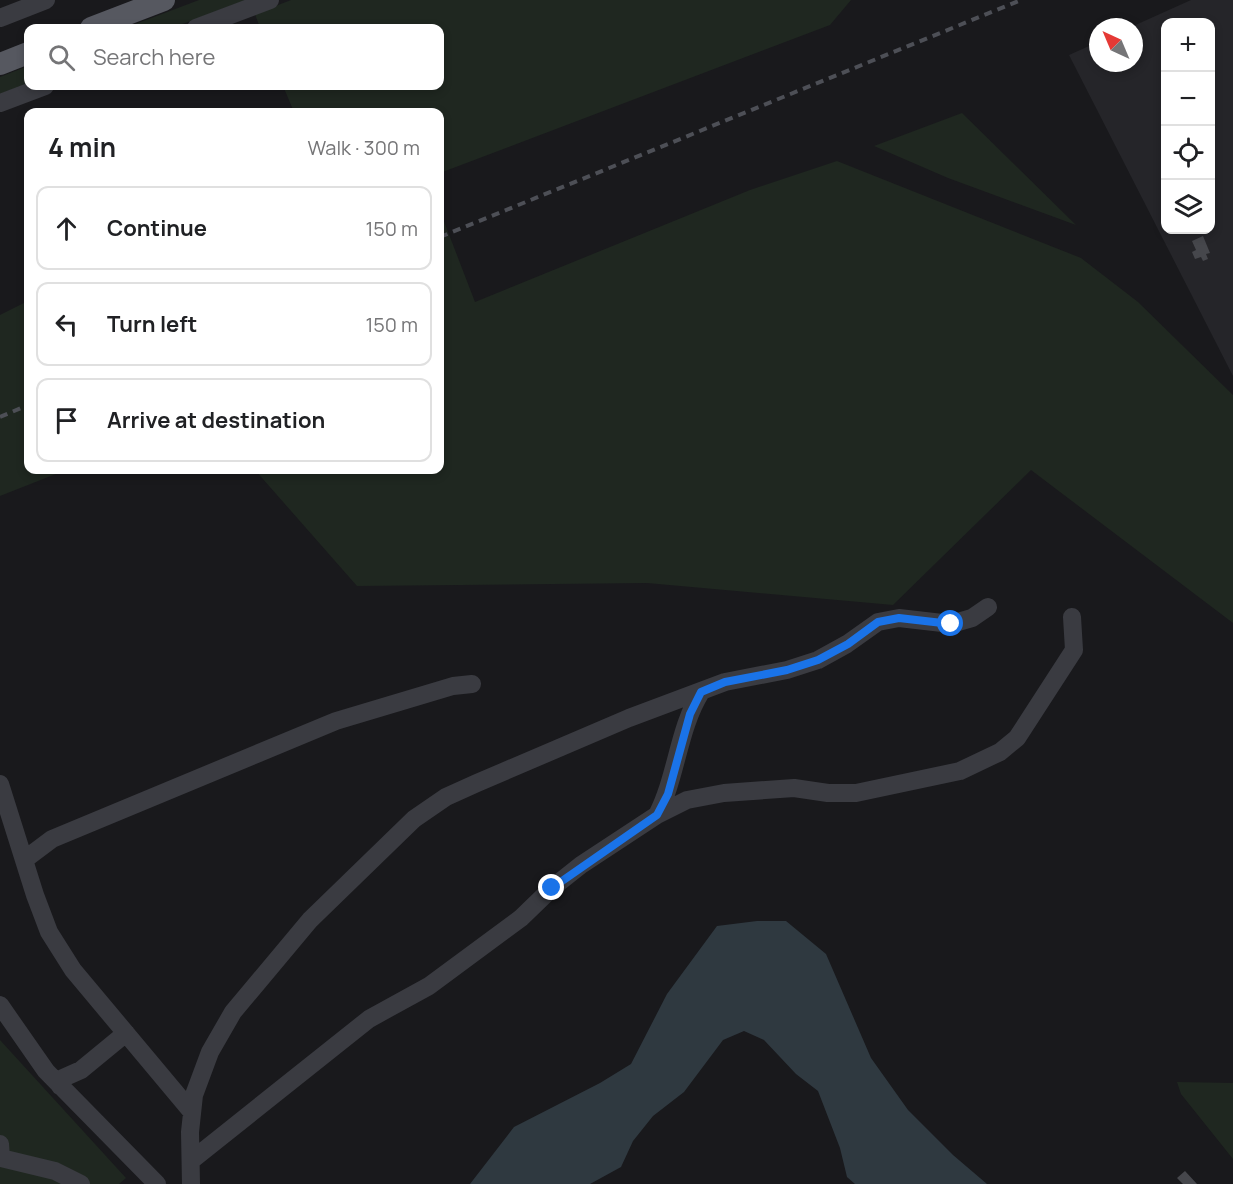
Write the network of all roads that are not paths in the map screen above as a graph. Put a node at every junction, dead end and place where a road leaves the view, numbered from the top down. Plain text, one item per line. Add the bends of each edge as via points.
1 (46, 0) edge
2 (164, 0) edge
3 (270, 0) edge
4 (1, 16) edge
5 (101, 24) edge
6 (207, 24) edge
7 (24, 54) edge
8 (0, 64) edge
9 (34, 90) edge
10 (0, 103) edge
11 (988, 607) dead end
12 (1072, 617) dead end
13 (472, 684) dead end
14 (701, 692) junction
15 (0, 784) edge
16 (657, 815) junction
17 (24, 860) junction
18 (0, 1005) edge
19 (126, 1034) junction
20 (60, 1086) junction
21 (191, 1111) junction
22 (0, 1144) edge
23 (192, 1160) junction
24 (81, 1184) edge
25 (157, 1184) edge
26 (191, 1184) edge

1 - 4 street
2 - 5 main road
3 - 6 street
7 - 8 main road
9 - 10 street
11 - 14 street via 972,618 951,624 899,618 878,622 818,660 725,682
12 - 16 street via 1074,650 1064,669 1017,738 978,764 856,793 794,788 724,793 687,800
13 - 17 street via 453,686 336,721 52,838
14 - 16 street via 690,714 668,794
14 - 21 street via 629,718 477,783 446,797 414,819 310,921 233,1012 210,1052
15 - 17 street
16 - 23 street via 581,865 521,918 429,986 369,1019
17 - 19 street via 49,932 73,970
18 - 20 street
19 - 20 street via 81,1070 63,1078
19 - 21 street
20 - 25 street
21 - 23 street
22 - 24 street via 1,1158 55,1171
23 - 26 street

